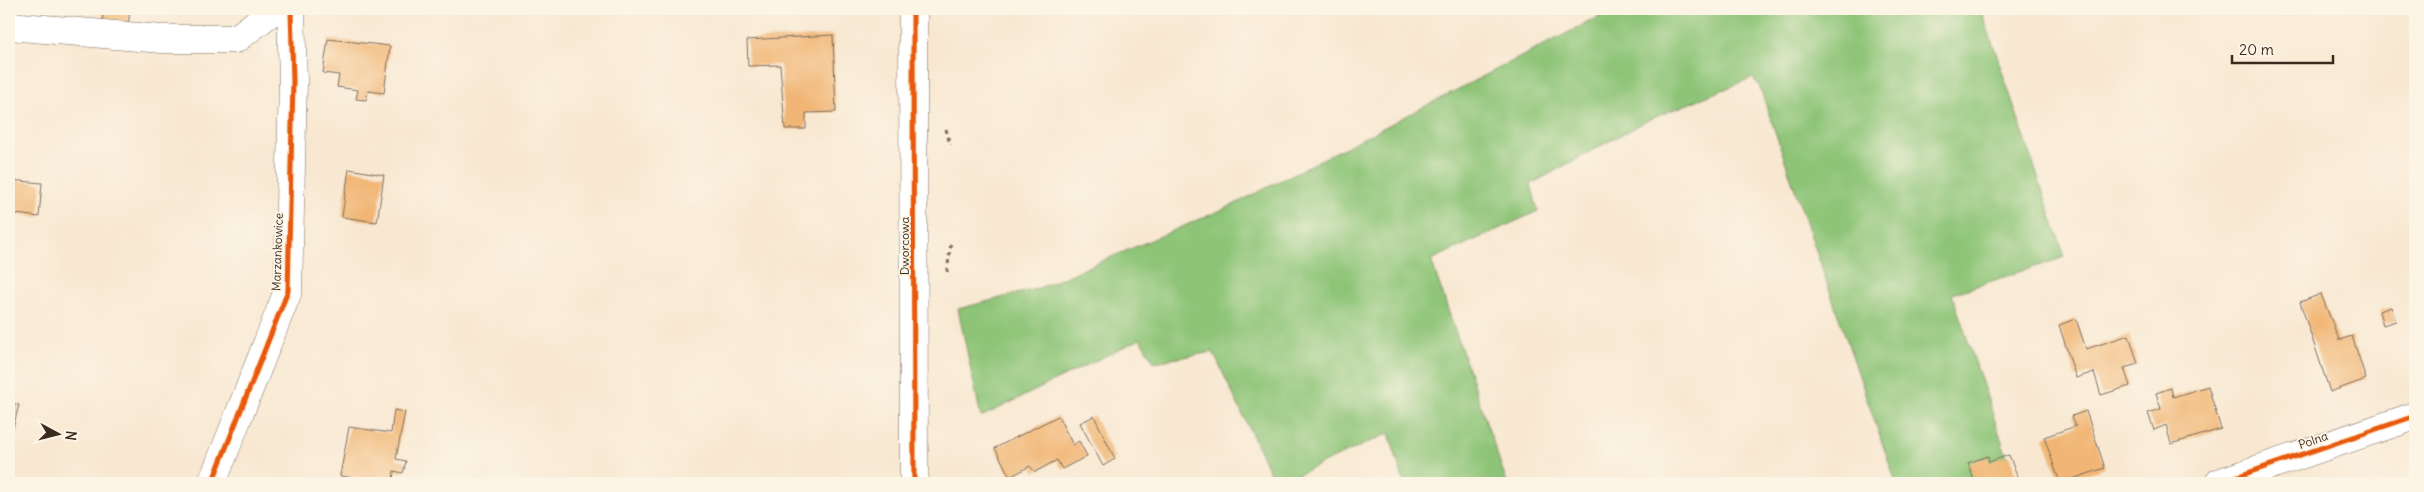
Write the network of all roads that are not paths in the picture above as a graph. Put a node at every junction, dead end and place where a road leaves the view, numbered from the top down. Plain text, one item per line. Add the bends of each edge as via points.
1 (275, 9) edge
2 (291, 9) edge
3 (913, 9) edge
4 (9, 26) edge
5 (2415, 416) edge
6 (212, 483) edge
7 (914, 483) edge
8 (2218, 483) edge

1 - 4 street via 236,39 162,39
2 - 6 street, Marzankowice via 293,82 288,291
3 - 7 street, Dworcowa
5 - 8 street, Polna

